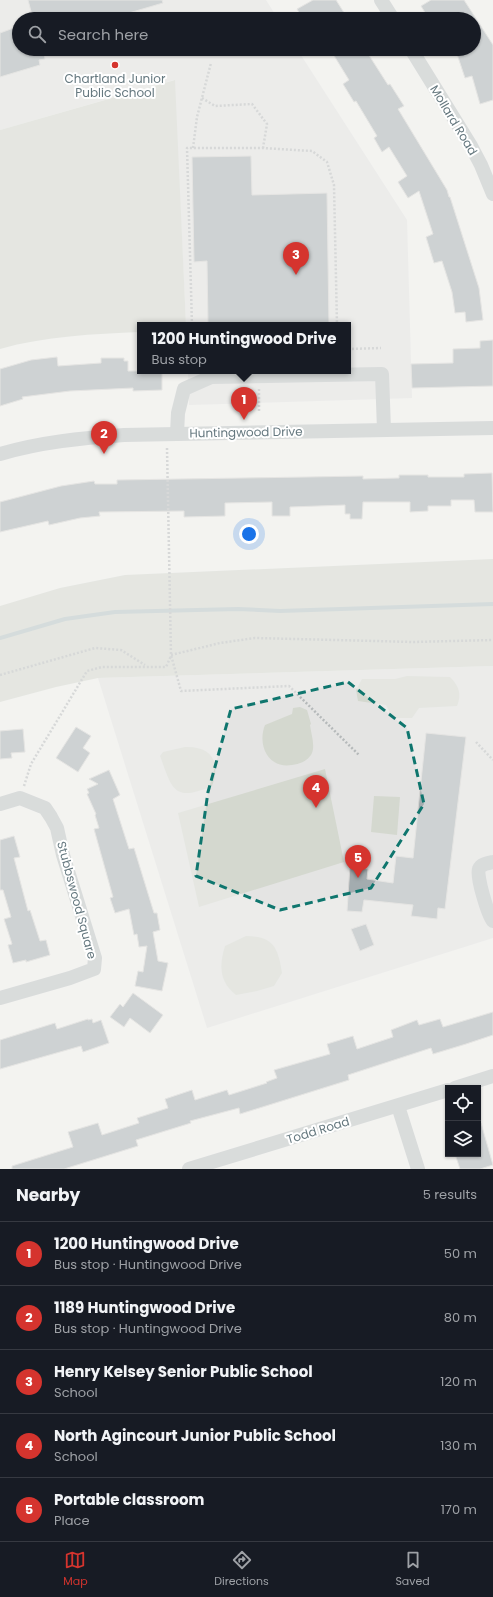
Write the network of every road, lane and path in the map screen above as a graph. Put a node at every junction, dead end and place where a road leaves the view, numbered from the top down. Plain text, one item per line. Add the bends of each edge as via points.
1 (381, 0) edge
2 (389, 12) edge
3 (415, 56) edge
4 (211, 63) dead end
5 (202, 98) junction
6 (193, 148) junction
7 (262, 148) junction
8 (493, 194) edge
9 (192, 322) edge
10 (337, 322) edge
11 (380, 348) dead end
12 (351, 349) edge
13 (493, 428) edge
14 (384, 430) junction
15 (177, 434) junction
16 (167, 448) dead end
17 (0, 454) edge
18 (493, 640) edge
19 (171, 655) junction
20 (147, 666) junction
21 (0, 675) edge
22 (476, 742) dead end
23 (359, 755) dead end
24 (493, 760) edge
25 (20, 798) junction
26 (0, 804) edge
27 (493, 862) edge
28 (493, 921) edge
29 (0, 998) edge
30 (493, 1076) edge
31 (464, 1085) edge
32 (445, 1091) edge
33 (398, 1106) junction
34 (189, 1169) edge
35 (418, 1169) edge

1 - 2 street
3 - 8 street, Mollard Road via 478,159
4 - 5 path
5 - 6 path
5 - 7 path via 215,106 252,104 267,124
6 - 7 path
6 - 9 path via 187,148
7 - 10 path via 312,151 327,162 334,185
11 - 12 path
13 - 14 street, Huntingwood Drive
14 - 15 street, Huntingwood Drive
14 - 15 street via 382,374 259,376 211,377 184,389 178,413
15 - 17 street, Huntingwood Drive via 77,438
16 - 19 path
18 - 19 path via 414,642 255,638 220,643
19 - 20 path via 166,667
19 - 23 path via 180,691 290,686
20 - 21 path via 121,650 95,648
20 - 25 path via 87,670 31,764
22 - 24 path
25 - 26 street
25 - 29 street, Stubbswood Square via 45,808 57,828 95,958 94,969
27 - 28 street via 482,865 479,869 488,914
30 - 31 street
32 - 33 street, Todd Road
33 - 34 street, Todd Road
33 - 35 street

